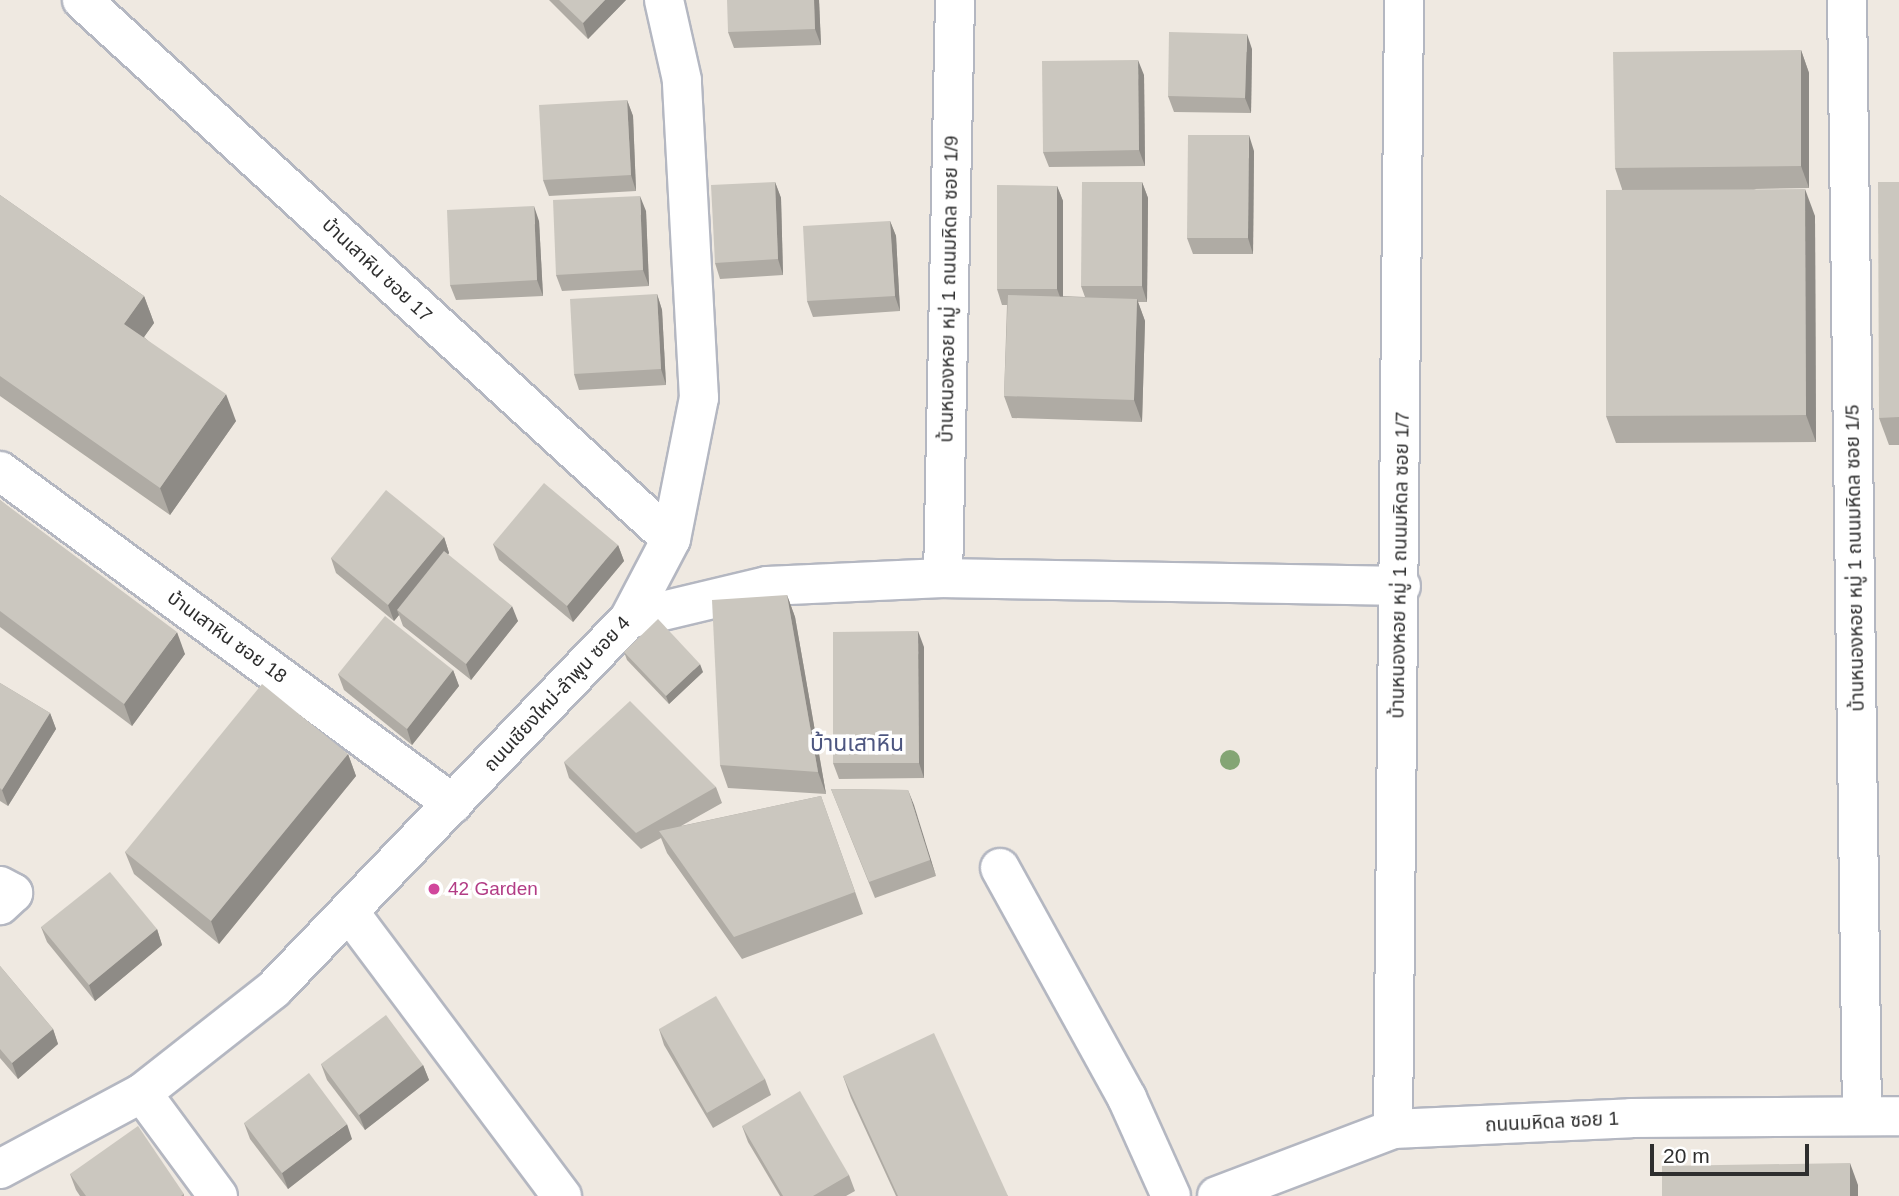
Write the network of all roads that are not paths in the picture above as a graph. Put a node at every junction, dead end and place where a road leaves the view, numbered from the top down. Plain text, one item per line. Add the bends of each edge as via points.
1 (82, 0) edge
2 (664, 0) edge
3 (955, 0) edge
4 (1404, 0) edge
5 (1847, 0) edge
6 (0, 471) edge
7 (671, 540) junction
8 (943, 578) junction
9 (1401, 586) junction
10 (629, 620) junction
11 (453, 804) junction
12 (1000, 868) dead end
13 (0, 887) edge
14 (0, 905) edge
15 (349, 913) junction
16 (142, 1093) junction
17 (1881, 1116) edge
18 (1393, 1129) junction
19 (0, 1169) edge
20 (218, 1196) edge
21 (562, 1196) edge
22 (1171, 1196) edge
23 (1217, 1196) edge

1 - 7 street, บ้านเสาหิน ซอย 17
2 - 7 street, ถนนเชียงใหม่-ลำพูน ซอย 4 via 682,79 699,398
3 - 8 street, บ้านหนองหอย หมู่ 1 ถนนมหิดล ซอย 1/9
4 - 9 street, บ้านหนองหอย หมู่ 1 ถนนมหิดล ซอย 1/7
5 - 17 street, บ้านหนองหอย หมู่ 1 ถนนมหิดล ซอย 1/5
6 - 11 street, บ้านเสาหิน ซอย 18
7 - 10 street, ถนนเชียงใหม่-ลำพูน ซอย 4
8 - 9 street
8 - 10 street via 767,586
9 - 18 street, บ้านหนองหอย หมู่ 1 ถนนมหิดล ซอย 1/7
10 - 11 street, ถนนเชียงใหม่-ลำพูน ซอย 4
11 - 15 street, ถนนเชียงใหม่-ลำพูน ซอย 4
12 - 22 street via 1127,1098
13 - 14 street via 13,893
15 - 16 street, ถนนเชียงใหม่-ลำพูน ซอย 4 via 274,989
15 - 21 street
16 - 19 street, ถนนเชียงใหม่-ลำพูน ซอย 4
16 - 20 street
17 - 18 street, ถนนมหิดล ซอย 1
18 - 23 street, ถนนมหิดล ซอย 1

